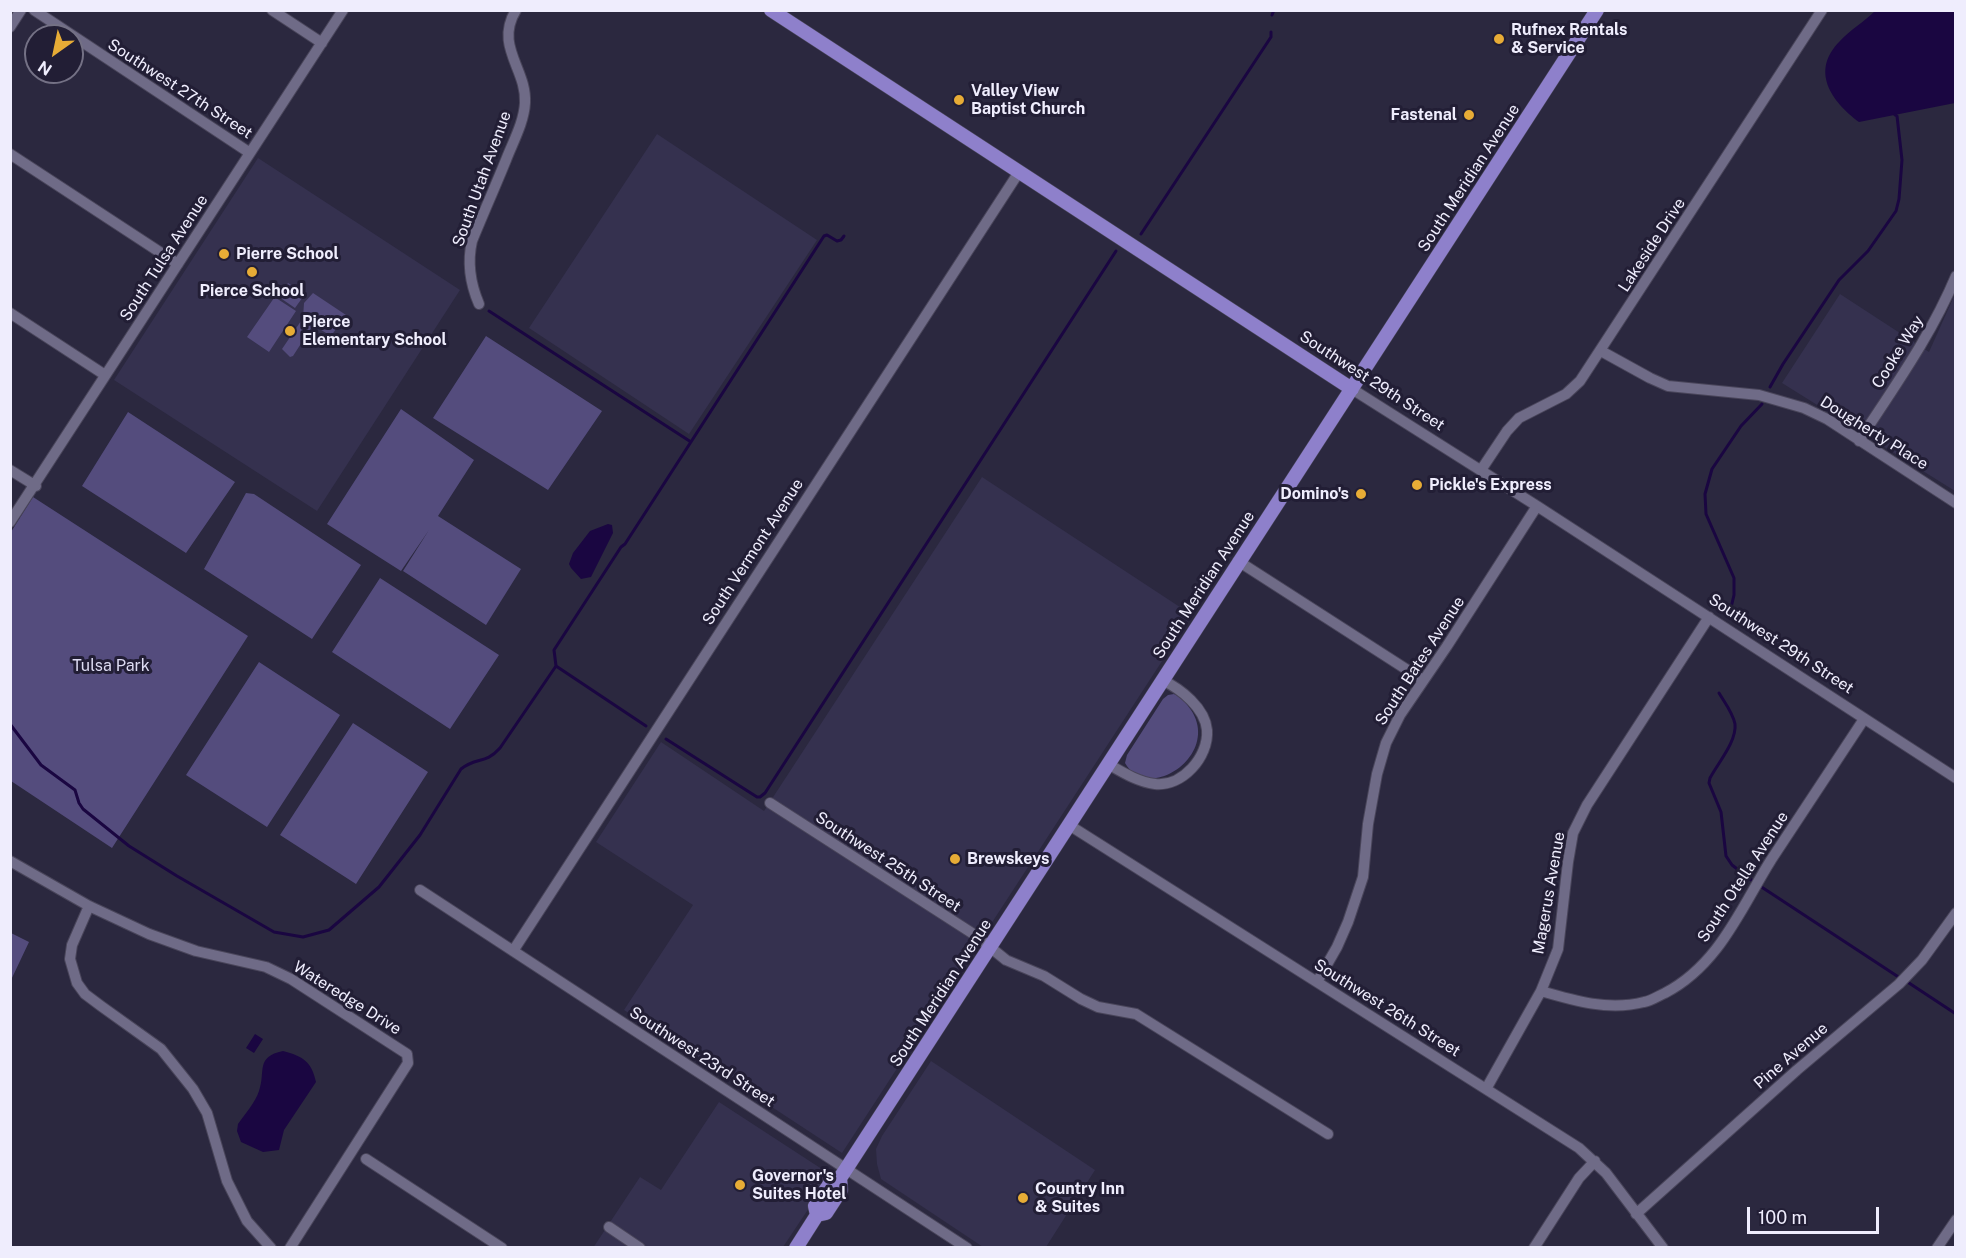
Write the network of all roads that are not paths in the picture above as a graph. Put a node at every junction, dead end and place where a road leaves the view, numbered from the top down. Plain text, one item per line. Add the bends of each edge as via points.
1 (21, 10) edge
2 (34, 10) edge
3 (272, 10) edge
4 (344, 10) edge
5 (516, 10) edge
6 (771, 10) edge
7 (1597, 10) edge
8 (1822, 10) edge
9 (10, 27) edge
10 (322, 44) junction
11 (250, 153) junction
12 (10, 154) edge
13 (1019, 172) junction
14 (178, 264) junction
15 (1956, 276) edge
16 (474, 297) dead end
17 (10, 313) edge
18 (1601, 351) junction
19 (105, 375) junction
20 (1352, 388) junction
21 (1859, 441) junction
22 (10, 470) edge
23 (1481, 470) junction
24 (36, 486) junction
25 (1956, 503) edge
26 (1537, 506) junction
27 (10, 522) edge
28 (1239, 561) junction
29 (1709, 617) junction
30 (1162, 680) junction
31 (1423, 680) junction
32 (1864, 719) junction
33 (1108, 764) junction
34 (1956, 778) edge
35 (770, 803) dead end
36 (1069, 825) junction
37 (10, 861) edge
38 (420, 890) dead end
39 (89, 906) junction
40 (1956, 913) edge
41 (990, 947) junction
42 (513, 951) junction
43 (1317, 982) junction
44 (1541, 991) junction
45 (1486, 1089) junction
46 (1328, 1134) dead end
47 (366, 1159) dead end
48 (1595, 1161) junction
49 (843, 1174) junction
50 (1636, 1214) junction
51 (1956, 1220) edge
52 (609, 1227) dead end
53 (271, 1248) edge
54 (290, 1248) edge
55 (502, 1248) edge
56 (640, 1248) edge
57 (796, 1248) edge
58 (967, 1248) edge
59 (1534, 1248) edge
60 (1663, 1248) edge
61 (1937, 1248) edge

1 - 9 street
2 - 11 street, Southwest 27th Street
3 - 10 street
4 - 10 street, South Tulsa Avenue
5 - 16 street, South Utah Avenue via 508,42 524,91 524,108 472,241 469,253
6 - 13 main road, Southwest 29th Street
7 - 20 main road, South Meridian Avenue
8 - 18 street, Lakeside Drive
10 - 11 street, South Tulsa Avenue
11 - 14 street, South Tulsa Avenue
12 - 14 street
13 - 20 main road, Southwest 29th Street
13 - 42 street, South Vermont Avenue
14 - 19 street, South Tulsa Avenue
15 - 21 street, Cooke Way via 1939,316
17 - 19 street
18 - 21 street, Dougherty Place via 1668,386 1784,400 1827,419
18 - 23 street, Lakeside Drive via 1566,394 1519,418
19 - 24 street, South Tulsa Avenue
20 - 23 street, Southwest 29th Street
20 - 28 main road, South Meridian Avenue
21 - 25 street, Dougherty Place
22 - 24 street
23 - 26 street, Southwest 29th Street
24 - 27 street, South Tulsa Avenue
26 - 29 street, Southwest 29th Street
26 - 31 street, South Bates Avenue
28 - 30 main road, South Meridian Avenue
28 - 31 street
29 - 32 street, Southwest 29th Street
29 - 44 street, Magerus Avenue via 1587,805 1573,833 1558,949
30 - 33 main road, South Meridian Avenue
30 - 33 street via 1198,709 1207,730 1202,756 1171,783 1154,784
31 - 43 street, South Bates Avenue via 1386,743 1368,824 1361,885 1341,939
32 - 34 street, Southwest 29th Street
32 - 44 street, South Otella Avenue via 1736,922 1708,960 1679,986 1646,1002 1614,1007
33 - 36 main road, South Meridian Avenue
35 - 41 street, Southwest 25th Street
36 - 41 main road, South Meridian Avenue
36 - 43 street, Southwest 26th Street
37 - 39 street, Wateredge Drive
38 - 42 street, Southwest 23rd Street
39 - 53 street via 72,945 70,960 77,983 101,1006 161,1049 193,1089 207,1113 227,1181 247,1221
39 - 54 street, Wateredge Drive via 186,948 266,967 407,1053 408,1063
40 - 50 street, Pine Avenue via 1899,984
41 - 46 street, Southwest 25th Street via 1006,960 1044,976 1081,999 1136,1014
41 - 49 main road, South Meridian Avenue
42 - 49 street, Southwest 23rd Street
43 - 45 street, Southwest 26th Street
44 - 45 street, Magerus Avenue
45 - 48 street, Southwest 26th Street
47 - 55 street
48 - 50 street, Southwest 26th Street
48 - 59 street
49 - 57 main road, South Meridian Avenue via 841,1190 826,1213 817,1215
49 - 58 street, Southwest 23rd Street
50 - 60 street, Southwest 26th Street
51 - 61 street
52 - 56 street

